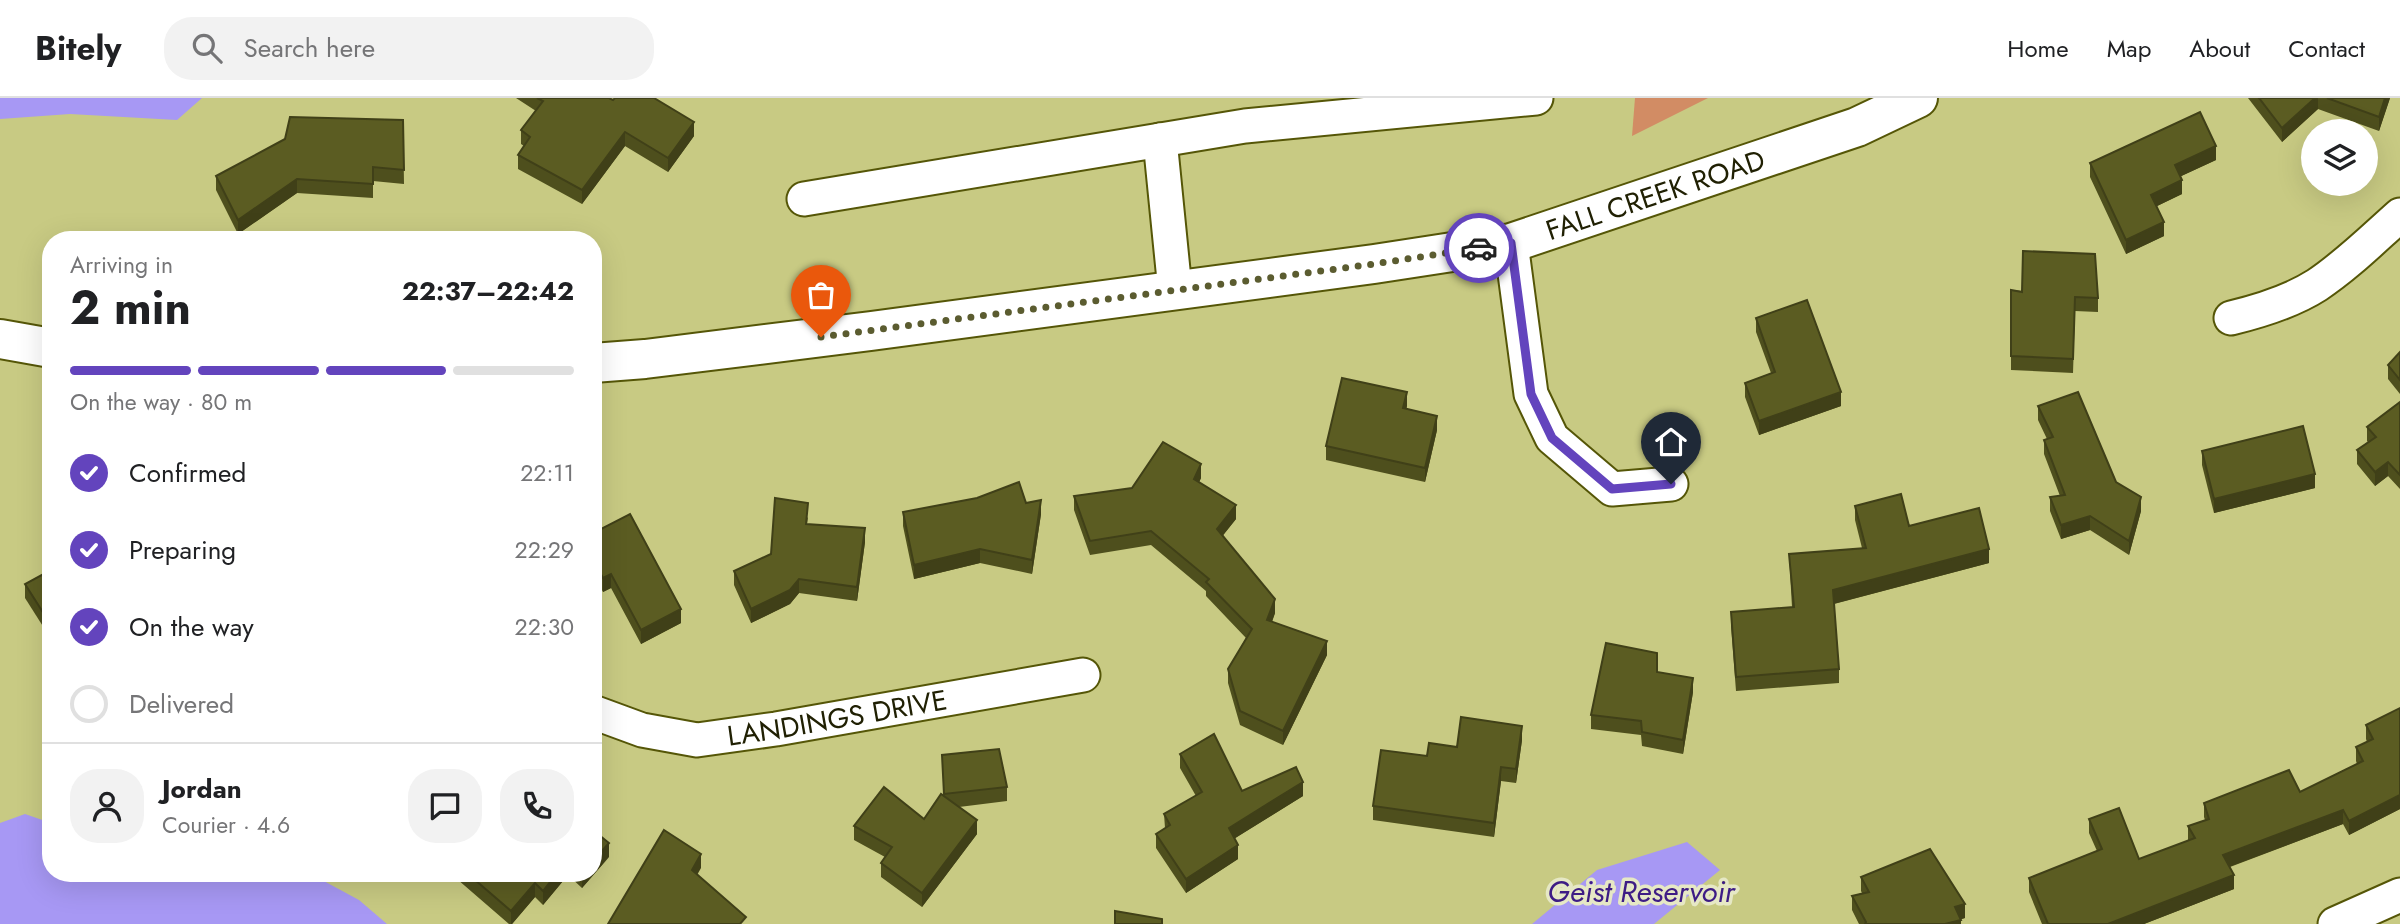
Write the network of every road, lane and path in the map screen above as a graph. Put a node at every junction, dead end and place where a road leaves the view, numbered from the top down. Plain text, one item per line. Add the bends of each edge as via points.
1 (1536, 98) edge
2 (1918, 98) edge
3 (1160, 139) junction
4 (804, 199) dead end
5 (2400, 215) edge
6 (1511, 243) junction
7 (1175, 290) junction
8 (2231, 318) dead end
9 (0, 339) edge
10 (42, 346) edge
11 (602, 362) edge
12 (1671, 484) dead end
13 (1083, 675) dead end
14 (602, 715) edge
15 (2400, 895) edge
16 (2336, 924) edge

1 - 3 street via 1245,126
2 - 6 main road, FALL CREEK ROAD via 1857,127
3 - 4 street
3 - 7 street
5 - 8 street via 2316,285 2262,310
6 - 7 main road, FALL CREEK ROAD
6 - 12 street via 1531,394 1552,438 1612,489
7 - 11 main road, FALL CREEK ROAD
9 - 10 main road
13 - 14 street, LANDINGS DRIVE via 696,740 642,730
15 - 16 street

